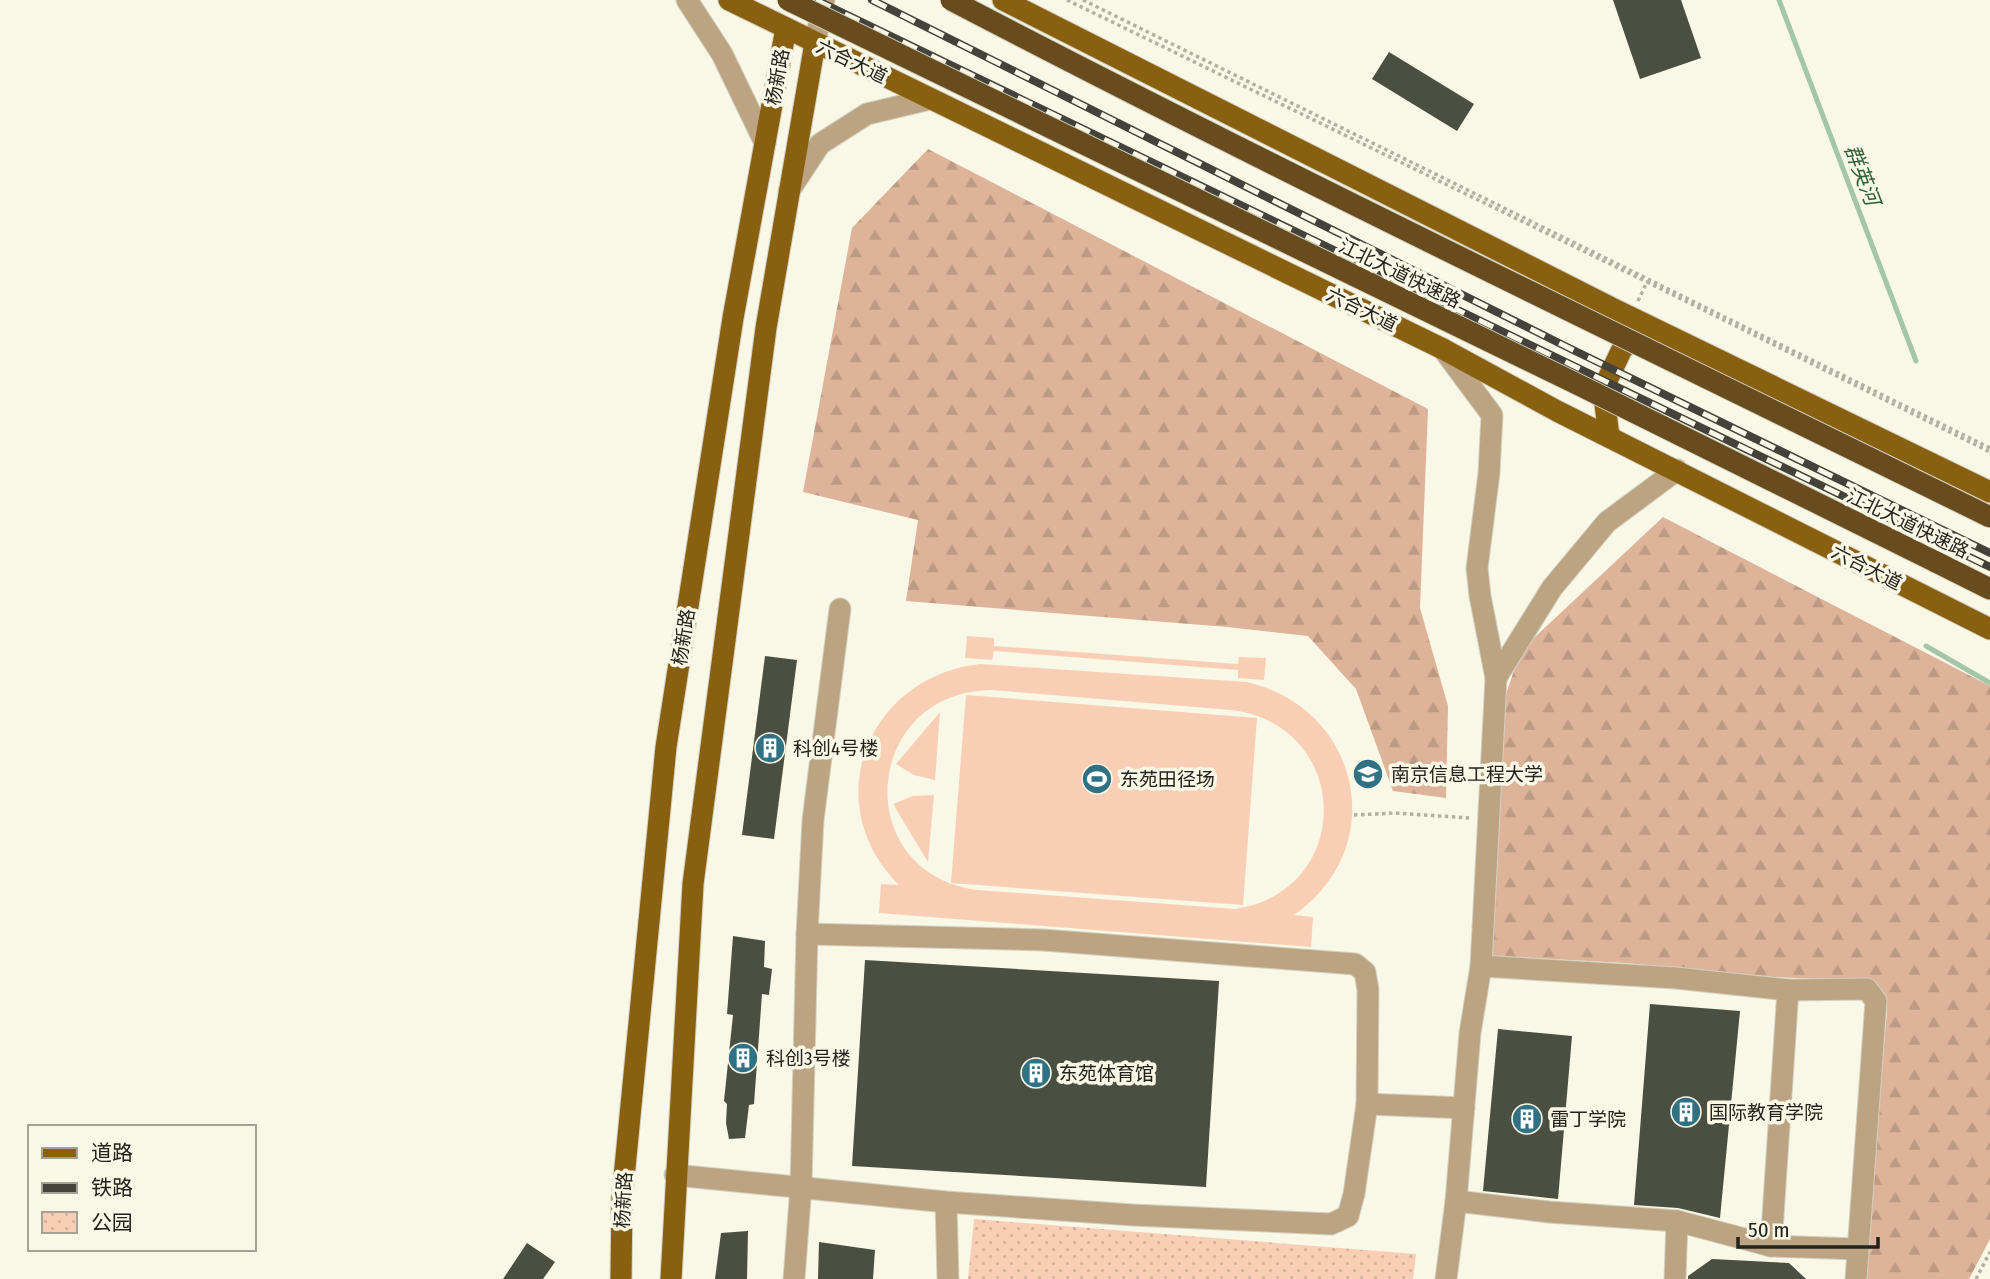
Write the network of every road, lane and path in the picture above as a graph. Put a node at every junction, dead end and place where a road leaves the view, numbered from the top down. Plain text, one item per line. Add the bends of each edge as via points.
1 (687, 0) edge
2 (729, 0) edge
3 (790, 0) edge
4 (824, 0) edge
5 (951, 0) edge
6 (1003, 0) edge
7 (1068, 0) edge
8 (1083, 0) edge
9 (786, 28) junction
10 (816, 43) junction
11 (930, 99) junction
12 (765, 143) junction
13 (789, 191) junction
14 (1647, 282) junction
15 (1636, 306) dead end
16 (1660, 331) junction
17 (1443, 349) junction
18 (1609, 436) junction
19 (1990, 450) edge
20 (1677, 470) junction
21 (1990, 492) edge
22 (1990, 517) edge
23 (1990, 589) edge
24 (840, 609) dead end
25 (1990, 629) edge
26 (1496, 678) junction
27 (1354, 815) dead end
28 (1471, 818) dead end
29 (807, 934) junction
30 (1481, 967) junction
31 (1788, 990) junction
32 (1367, 1104) junction
33 (1464, 1108) junction
34 (675, 1175) junction
35 (802, 1186) junction
36 (1457, 1201) junction
37 (946, 1202) junction
38 (1676, 1221) junction
39 (1772, 1245) junction
40 (1857, 1250) junction
41 (1990, 1252) edge
42 (621, 1279) edge
43 (671, 1279) edge
44 (794, 1279) edge
45 (948, 1279) edge
46 (1446, 1279) edge
47 (1675, 1279) edge
48 (1856, 1279) edge
49 (1976, 1279) edge

1 - 12 street via 722,54
2 - 9 main road, 六合大道
3 - 9 street, 杨新路
3 - 23 highway, 江北大道快速路, bridge
4 - 10 street, 杨新路
5 - 22 highway, 江北大道快速路, bridge via 1416,237
6 - 16 main road
7 - 14 path
8 - 19 path
9 - 10 main road, 六合大道
9 - 12 main road, 杨新路
10 - 11 main road, 六合大道
10 - 13 main road, 杨新路
11 - 13 street via 867,114 820,144
11 - 17 main road, 六合大道
12 - 42 main road, 杨新路 via 666,747 622,1198
13 - 34 main road, 杨新路 via 766,328 693,884
14 - 15 path
14 - 19 path
16 - 18 main road via 1623,347 1603,389
16 - 21 main road
17 - 18 main road, 六合大道
17 - 26 street via 1492,415 1478,568
18 - 20 main road, 六合大道
20 - 25 main road, 六合大道
20 - 26 street via 1607,522 1552,588
24 - 29 street via 813,820
26 - 30 street
27 - 28 path
29 - 32 street via 1043,940 1355,964 1365,972 1368,990
29 - 35 street
30 - 31 street via 1676,978
30 - 33 street via 1469,1033
31 - 39 street
31 - 40 street via 1867,989 1877,1001
32 - 33 street
32 - 37 street via 1348,1216 1331,1224
33 - 36 street
34 - 35 street
34 - 43 main road, 杨新路
35 - 37 street
35 - 44 street
36 - 38 street
36 - 46 street
37 - 45 street
38 - 39 street
38 - 47 street
39 - 40 street
40 - 48 street
41 - 49 path

